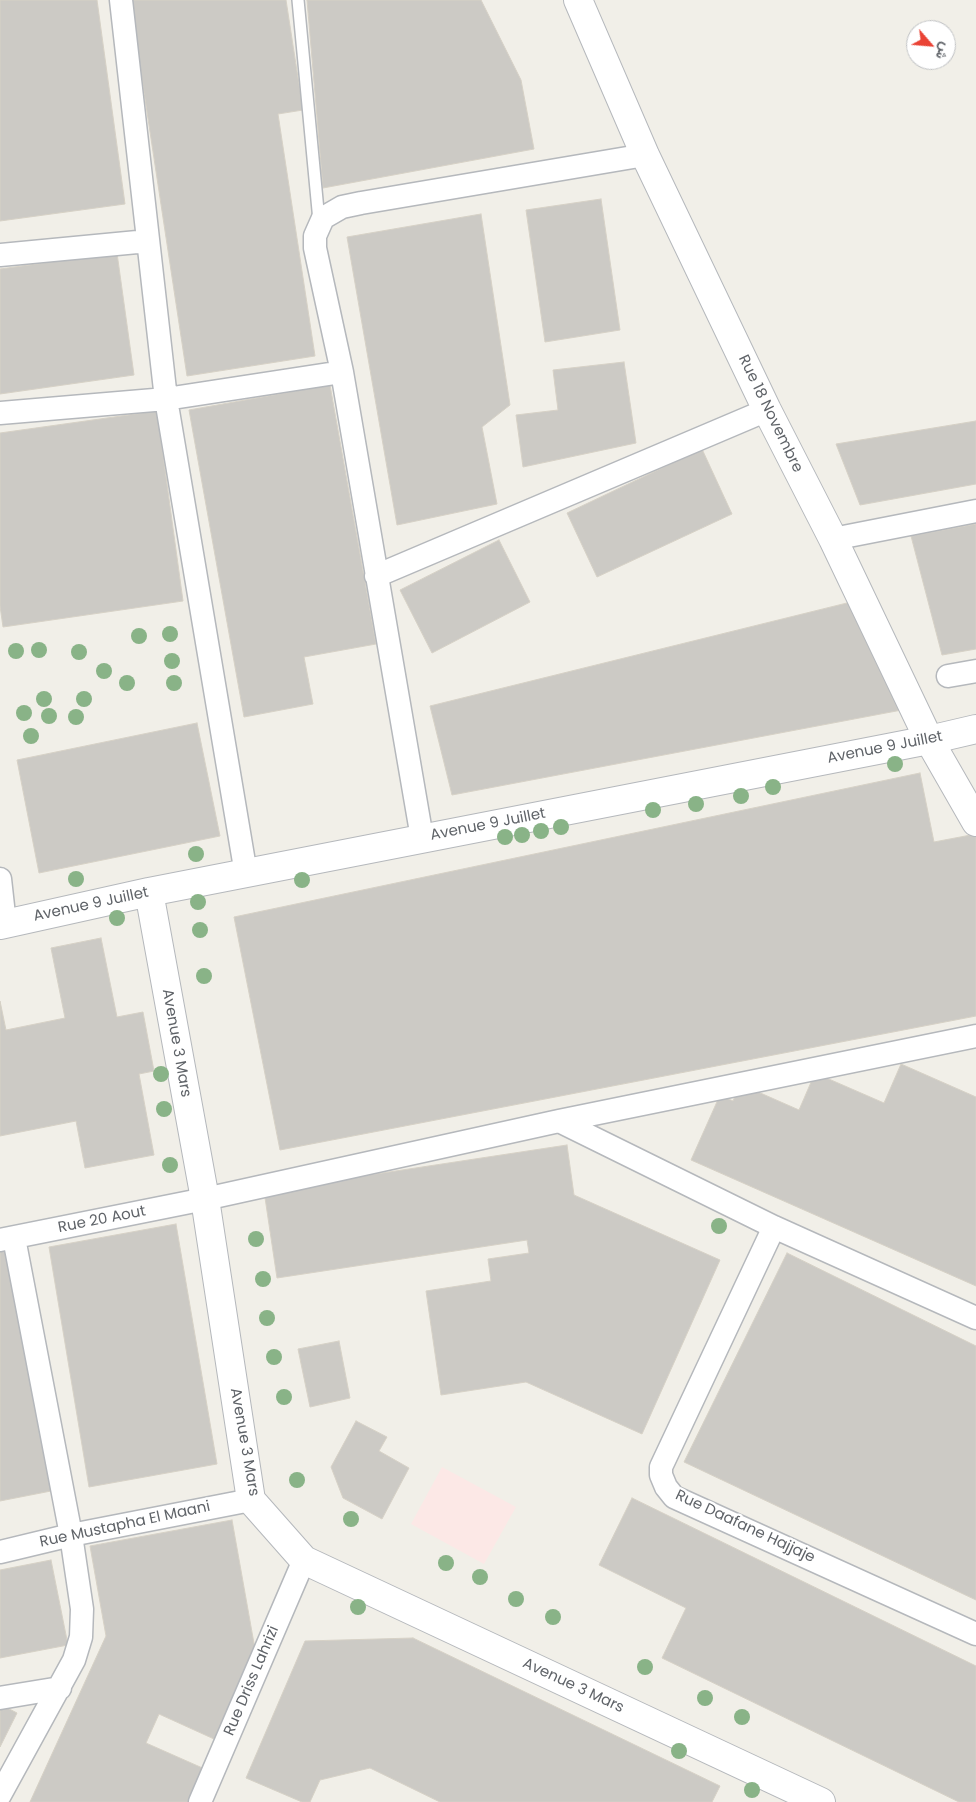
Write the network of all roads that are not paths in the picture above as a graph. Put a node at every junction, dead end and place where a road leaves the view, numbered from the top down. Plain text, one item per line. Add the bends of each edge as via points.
1 (121, 0) edge
2 (298, 0) edge
3 (578, 0) edge
4 (646, 155) junction
5 (319, 223) junction
6 (148, 241) junction
7 (0, 256) edge
8 (342, 372) junction
9 (166, 399) junction
10 (767, 410) junction
11 (0, 414) edge
12 (976, 510) edge
13 (833, 539) junction
14 (376, 576) junction
15 (976, 671) edge
16 (948, 676) dead end
17 (976, 730) edge
18 (929, 740) junction
19 (976, 822) edge
20 (422, 838) junction
21 (246, 874) junction
22 (0, 879) edge
23 (149, 892) junction
24 (3, 924) edge
25 (976, 1036) edge
26 (559, 1121) junction
27 (205, 1199) junction
28 (774, 1227) junction
29 (7, 1239) edge
30 (976, 1318) edge
31 (251, 1500) junction
32 (71, 1536) junction
33 (0, 1552) edge
34 (304, 1560) junction
35 (976, 1634) edge
36 (60, 1688) junction
37 (0, 1698) edge
38 (0, 1795) edge
39 (207, 1800) edge
40 (821, 1802) edge

1 - 6 street
2 - 5 lane
3 - 4 street, Rue 18 Novembre
4 - 5 street via 361,203 330,213
4 - 10 street, Rue 18 Novembre
5 - 8 street via 315,248
6 - 7 street
6 - 9 street
8 - 9 street
8 - 14 street
9 - 11 street
9 - 21 street
10 - 13 street, Rue 18 Novembre
10 - 14 street
12 - 13 street
13 - 18 street, Rue 18 Novembre
14 - 20 street
15 - 16 street
17 - 18 street, Avenue 9 Juillet
18 - 19 street, Rue 18 Novembre
18 - 20 street, Avenue 9 Juillet
20 - 21 street, Avenue 9 Juillet
21 - 23 street, Avenue 9 Juillet
22 - 24 street
23 - 24 street, Avenue 9 Juillet
23 - 27 street, Avenue 3 Mars
25 - 26 street, Rue 20 Aout
26 - 27 street, Rue 20 Aout
26 - 28 street
27 - 29 street, Rue 20 Aout
27 - 31 street, Avenue 3 Mars
28 - 30 street
28 - 35 street, Rue Daafane Hajjaje via 661,1467 666,1487 674,1497
29 - 32 street
31 - 32 street, Rue Mustapha El Maani
31 - 34 street, Avenue 3 Mars
32 - 33 street, Rue Mustapha El Maani
32 - 36 street via 82,1609 81,1637
34 - 39 street, Rue Driss Lahrizi
34 - 40 street, Avenue 3 Mars
36 - 37 street
36 - 38 street

